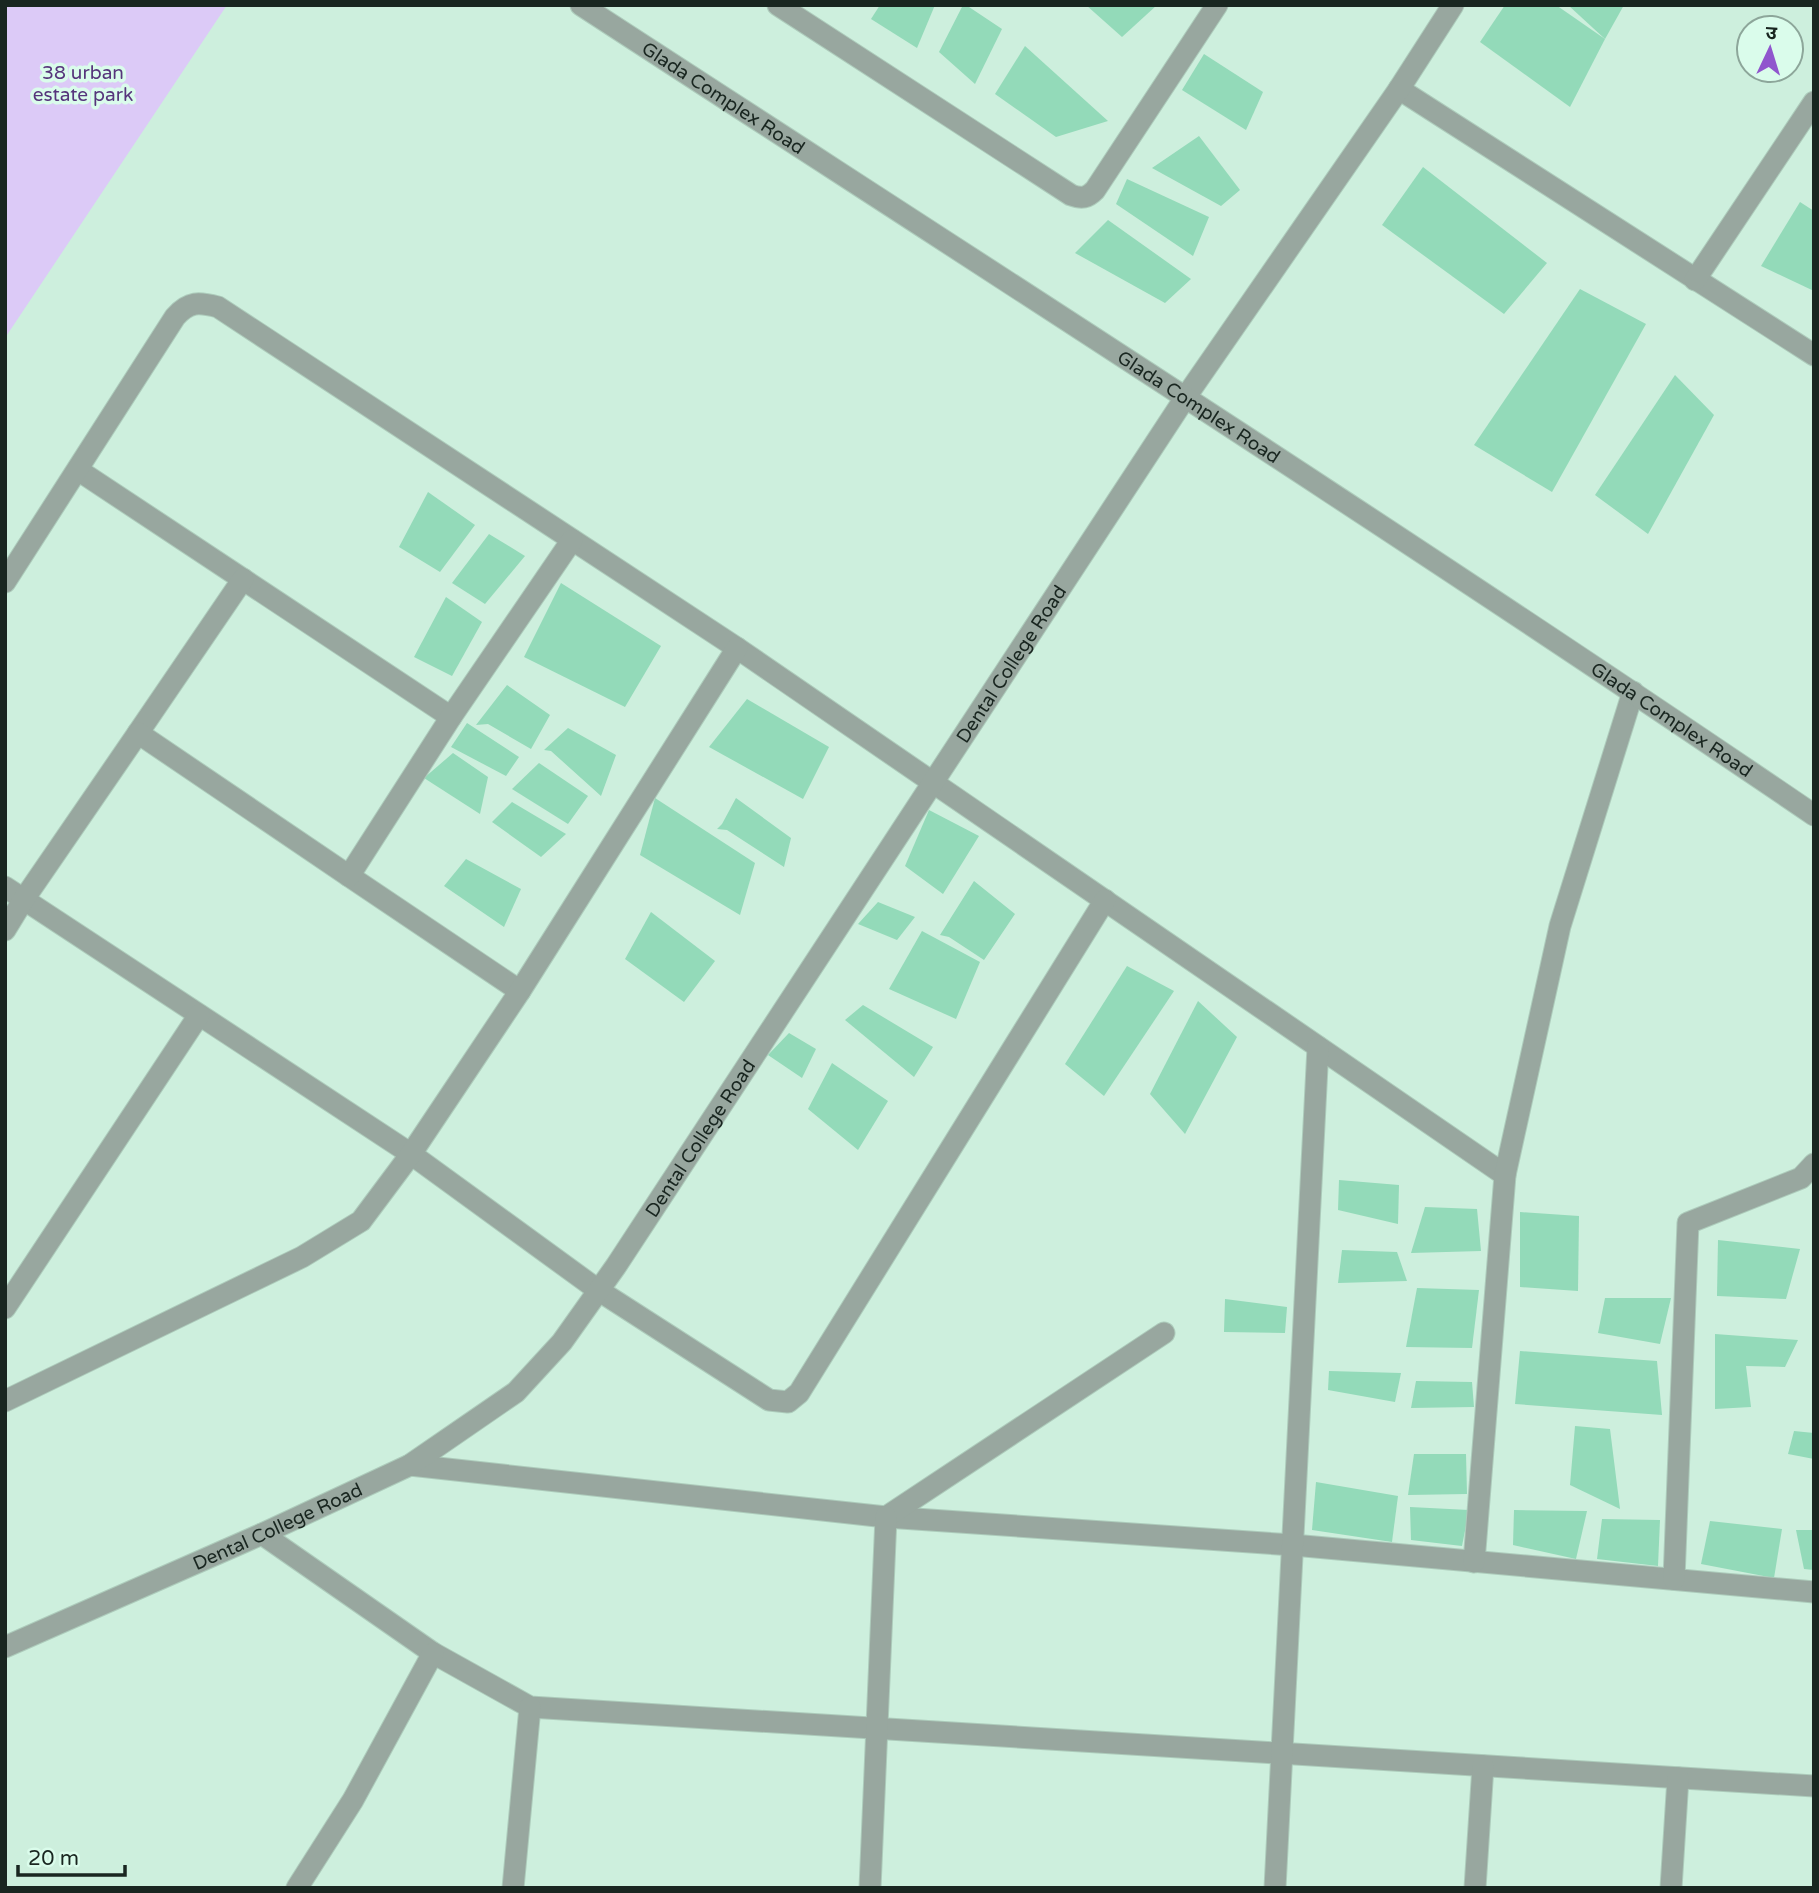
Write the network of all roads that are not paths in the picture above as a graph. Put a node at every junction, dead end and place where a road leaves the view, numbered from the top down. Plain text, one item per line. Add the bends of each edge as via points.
1 (581, 5) edge
2 (778, 5) edge
3 (1217, 5) edge
4 (1453, 5) edge
5 (1399, 89) junction
6 (1814, 102) edge
7 (1695, 279) junction
8 (1814, 355) edge
9 (1185, 398) junction
10 (78, 470) junction
11 (572, 540) junction
12 (243, 579) junction
13 (5, 582) edge
14 (737, 648) junction
15 (1633, 692) junction
16 (451, 716) junction
17 (138, 733) junction
18 (933, 781) junction
19 (1814, 815) edge
20 (349, 876) junction
21 (5, 887) edge
22 (24, 899) junction
23 (1105, 900) junction
24 (5, 930) edge
25 (520, 991) junction
26 (199, 1015) junction
27 (1318, 1047) junction
28 (411, 1154) junction
29 (1814, 1164) edge
30 (1505, 1175) junction
31 (598, 1290) junction
32 (5, 1308) edge
33 (1164, 1333) dead end
34 (5, 1401) edge
35 (410, 1465) junction
36 (886, 1517) junction
37 (262, 1534) junction
38 (1293, 1545) junction
39 (1474, 1562) junction
40 (1674, 1579) junction
41 (1814, 1592) edge
42 (5, 1647) edge
43 (433, 1653) junction
44 (530, 1707) junction
45 (877, 1728) junction
46 (1282, 1754) junction
47 (1483, 1766) junction
48 (1678, 1778) junction
49 (1814, 1786) edge
50 (297, 1888) edge
51 (513, 1888) edge
52 (870, 1888) edge
53 (1275, 1888) edge
54 (1475, 1888) edge
55 (1671, 1888) edge

1 - 9 street, Glada Complex Road
2 - 3 street via 1080,198 1095,190
4 - 5 street, Dental College Road
5 - 7 street
5 - 9 street, Dental College Road
6 - 7 street
7 - 8 street
9 - 15 street, Glada Complex Road
9 - 18 street, Dental College Road
10 - 11 street via 175,317 184,307 202,303 218,307
10 - 12 street
10 - 13 street
11 - 14 street
11 - 16 street
12 - 16 street
12 - 17 street
14 - 18 street
14 - 25 street
15 - 19 street, Glada Complex Road
15 - 30 street via 1560,926
16 - 20 street
17 - 20 street
17 - 22 street
18 - 23 street
18 - 31 street, Dental College Road
20 - 25 street
21 - 22 street
22 - 24 street
22 - 26 street
23 - 27 street
23 - 31 street via 799,1394 788,1402 769,1400
25 - 28 street
26 - 28 street
26 - 32 street
27 - 30 street
27 - 38 street
28 - 31 street
28 - 34 street via 361,1220 302,1258
29 - 40 street via 1801,1178 1689,1223
30 - 39 street
31 - 35 street, Dental College Road via 562,1342 516,1392
33 - 36 street
35 - 36 street
35 - 37 street, Dental College Road
36 - 38 street
36 - 45 street
37 - 42 street, Dental College Road
37 - 43 street
38 - 39 street
38 - 46 street
39 - 40 street
40 - 41 street
43 - 44 street
43 - 50 street via 353,1800
44 - 45 street
44 - 51 street
45 - 46 street
45 - 52 street
46 - 47 street
46 - 53 street
47 - 48 street
47 - 54 street
48 - 49 street
48 - 55 street

